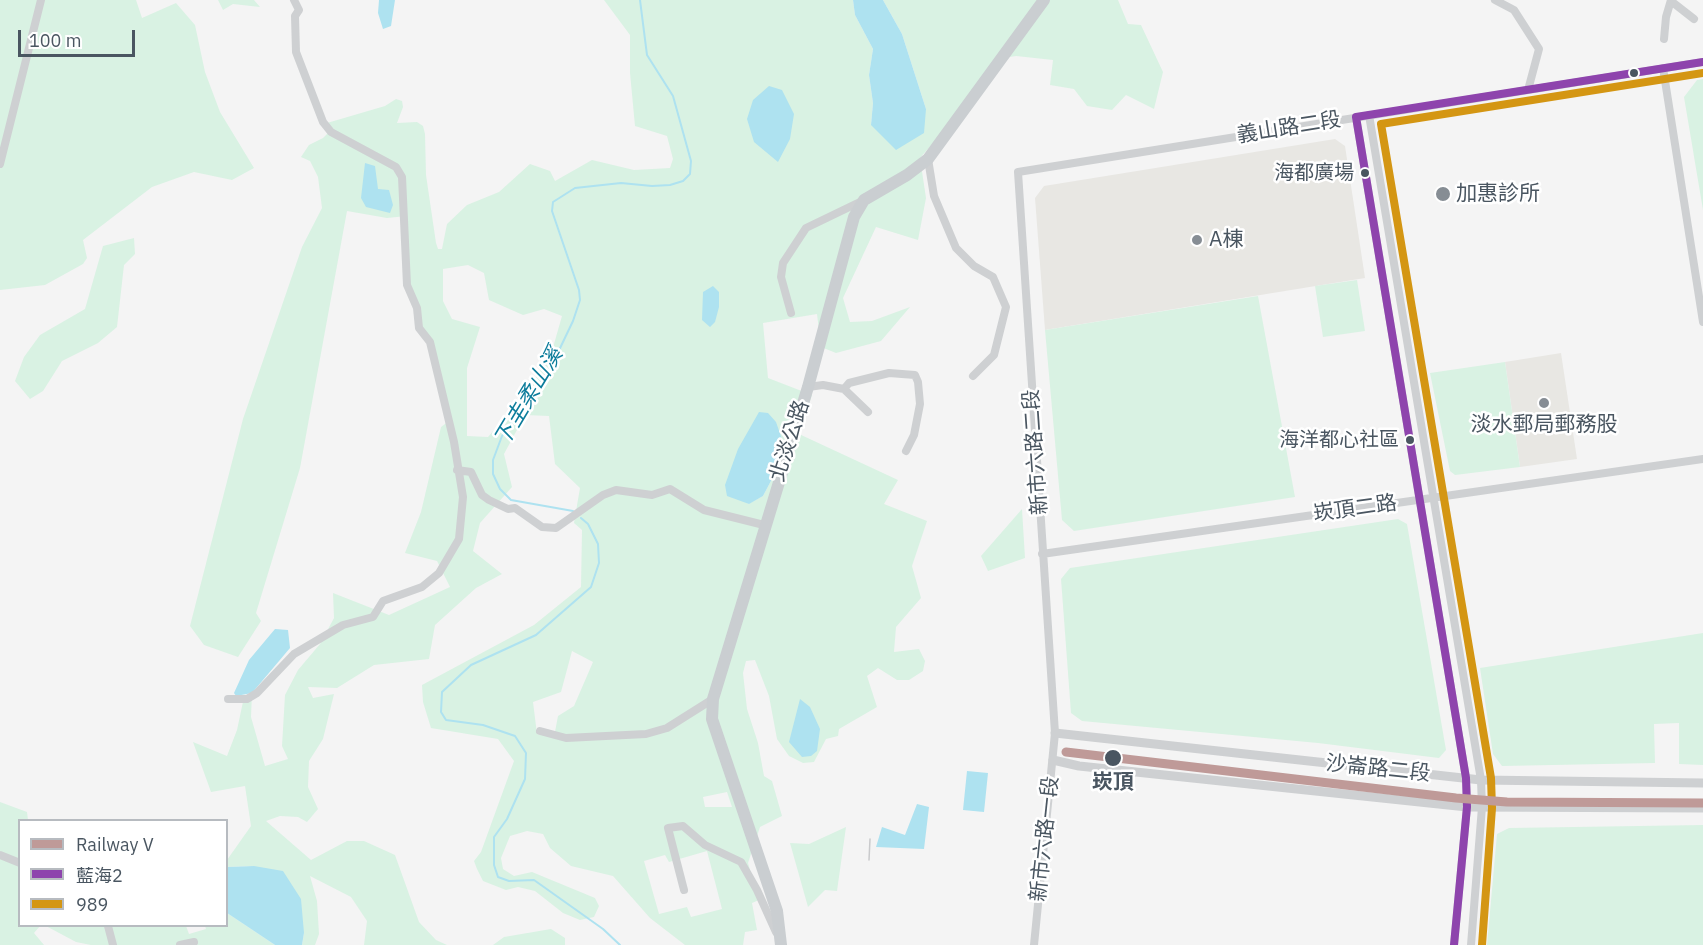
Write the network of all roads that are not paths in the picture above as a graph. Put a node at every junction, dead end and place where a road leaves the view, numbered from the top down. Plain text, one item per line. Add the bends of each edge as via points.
1 (41, 0) edge
2 (294, 0) edge
3 (1044, 0) edge
4 (1495, 0) edge
5 (1671, 1) edge
6 (1694, 19) dead end
7 (1664, 39) dead end
8 (1703, 62) edge
9 (1662, 68) junction
10 (1528, 90) junction
11 (1369, 115) junction
12 (1356, 117) junction
13 (928, 159) junction
14 (0, 164) edge
15 (1018, 172) joint
16 (864, 200) junction
17 (791, 313) dead end
18 (1703, 322) edge
19 (973, 376) dead end
20 (808, 387) junction
21 (844, 389) junction
22 (868, 412) dead end
23 (906, 451) dead end
24 (1703, 459) edge
25 (457, 470) junction
26 (1434, 498) junction
27 (1419, 500) junction
28 (764, 525) junction
29 (1042, 554) junction
30 (228, 699) dead end
31 (713, 699) junction
32 (540, 731) dead end
33 (1055, 733) junction
34 (1053, 760) junction
35 (1466, 778) junction
36 (1482, 780) junction
37 (1703, 783) edge
38 (1467, 807) junction
39 (1482, 807) junction
40 (1703, 808) edge
41 (0, 855) edge
42 (18, 862) edge
43 (684, 890) dead end
44 (108, 927) edge
45 (194, 942) dead end
46 (113, 945) edge
47 (180, 945) edge
48 (781, 945) edge
49 (1034, 945) edge
50 (1454, 945) edge
51 (1471, 945) edge

1 - 14 street
2 - 25 street via 299,10 294,16 296,52 323,122 330,132 396,167 402,177 407,285 417,308 419,328 430,342
3 - 13 main road
4 - 10 street via 1514,10 1539,50
5 - 6 street
5 - 7 street
8 - 9 street, 義山路二段
9 - 10 street, 義山路二段
9 - 18 street
10 - 11 street, 義山路二段
11 - 12 street, 義山路二段
11 - 26 street
12 - 15 street, 義山路二段
12 - 27 street
13 - 16 main road
13 - 19 street via 934,196 956,248 974,266 993,277 1006,307 994,355
15 - 29 street, 新市六路二段
16 - 17 street via 806,228 783,263 781,277
16 - 20 main road, 北淡公路 via 854,217
20 - 21 street
20 - 28 main road, 北淡公路
21 - 22 street
21 - 23 street via 849,383 889,374 915,375 920,404 914,435
24 - 26 street, 崁頂二路
25 - 28 street via 471,472 482,495 489,500 508,509 515,508 542,527 556,528 616,490 652,495 670,489 704,510
25 - 30 street via 463,497 459,539 439,573 422,586 383,601 373,617 343,625 294,654 247,699
26 - 27 street, 崁頂二路
26 - 36 street
27 - 29 street, 崁頂二路
27 - 35 street
28 - 31 main road, 北淡公路
29 - 33 street, 新市六路二段
31 - 32 street via 667,728 646,734 566,738
31 - 48 main road, 北淡公路 via 712,718 777,911
33 - 34 street, 新市六路一段
33 - 35 street, 沙崙路二段
34 - 38 street, 沙崙路二段 via 1079,766
34 - 49 street, 新市六路一段
35 - 36 street, 沙崙路二段
35 - 38 street
36 - 37 street, 沙崙路二段
36 - 39 street
38 - 39 street, 沙崙路二段
38 - 50 street
39 - 40 street
39 - 51 street
41 - 42 street
43 - 48 street via 668,828 683,826 705,845 741,862
44 - 46 street
45 - 47 street

